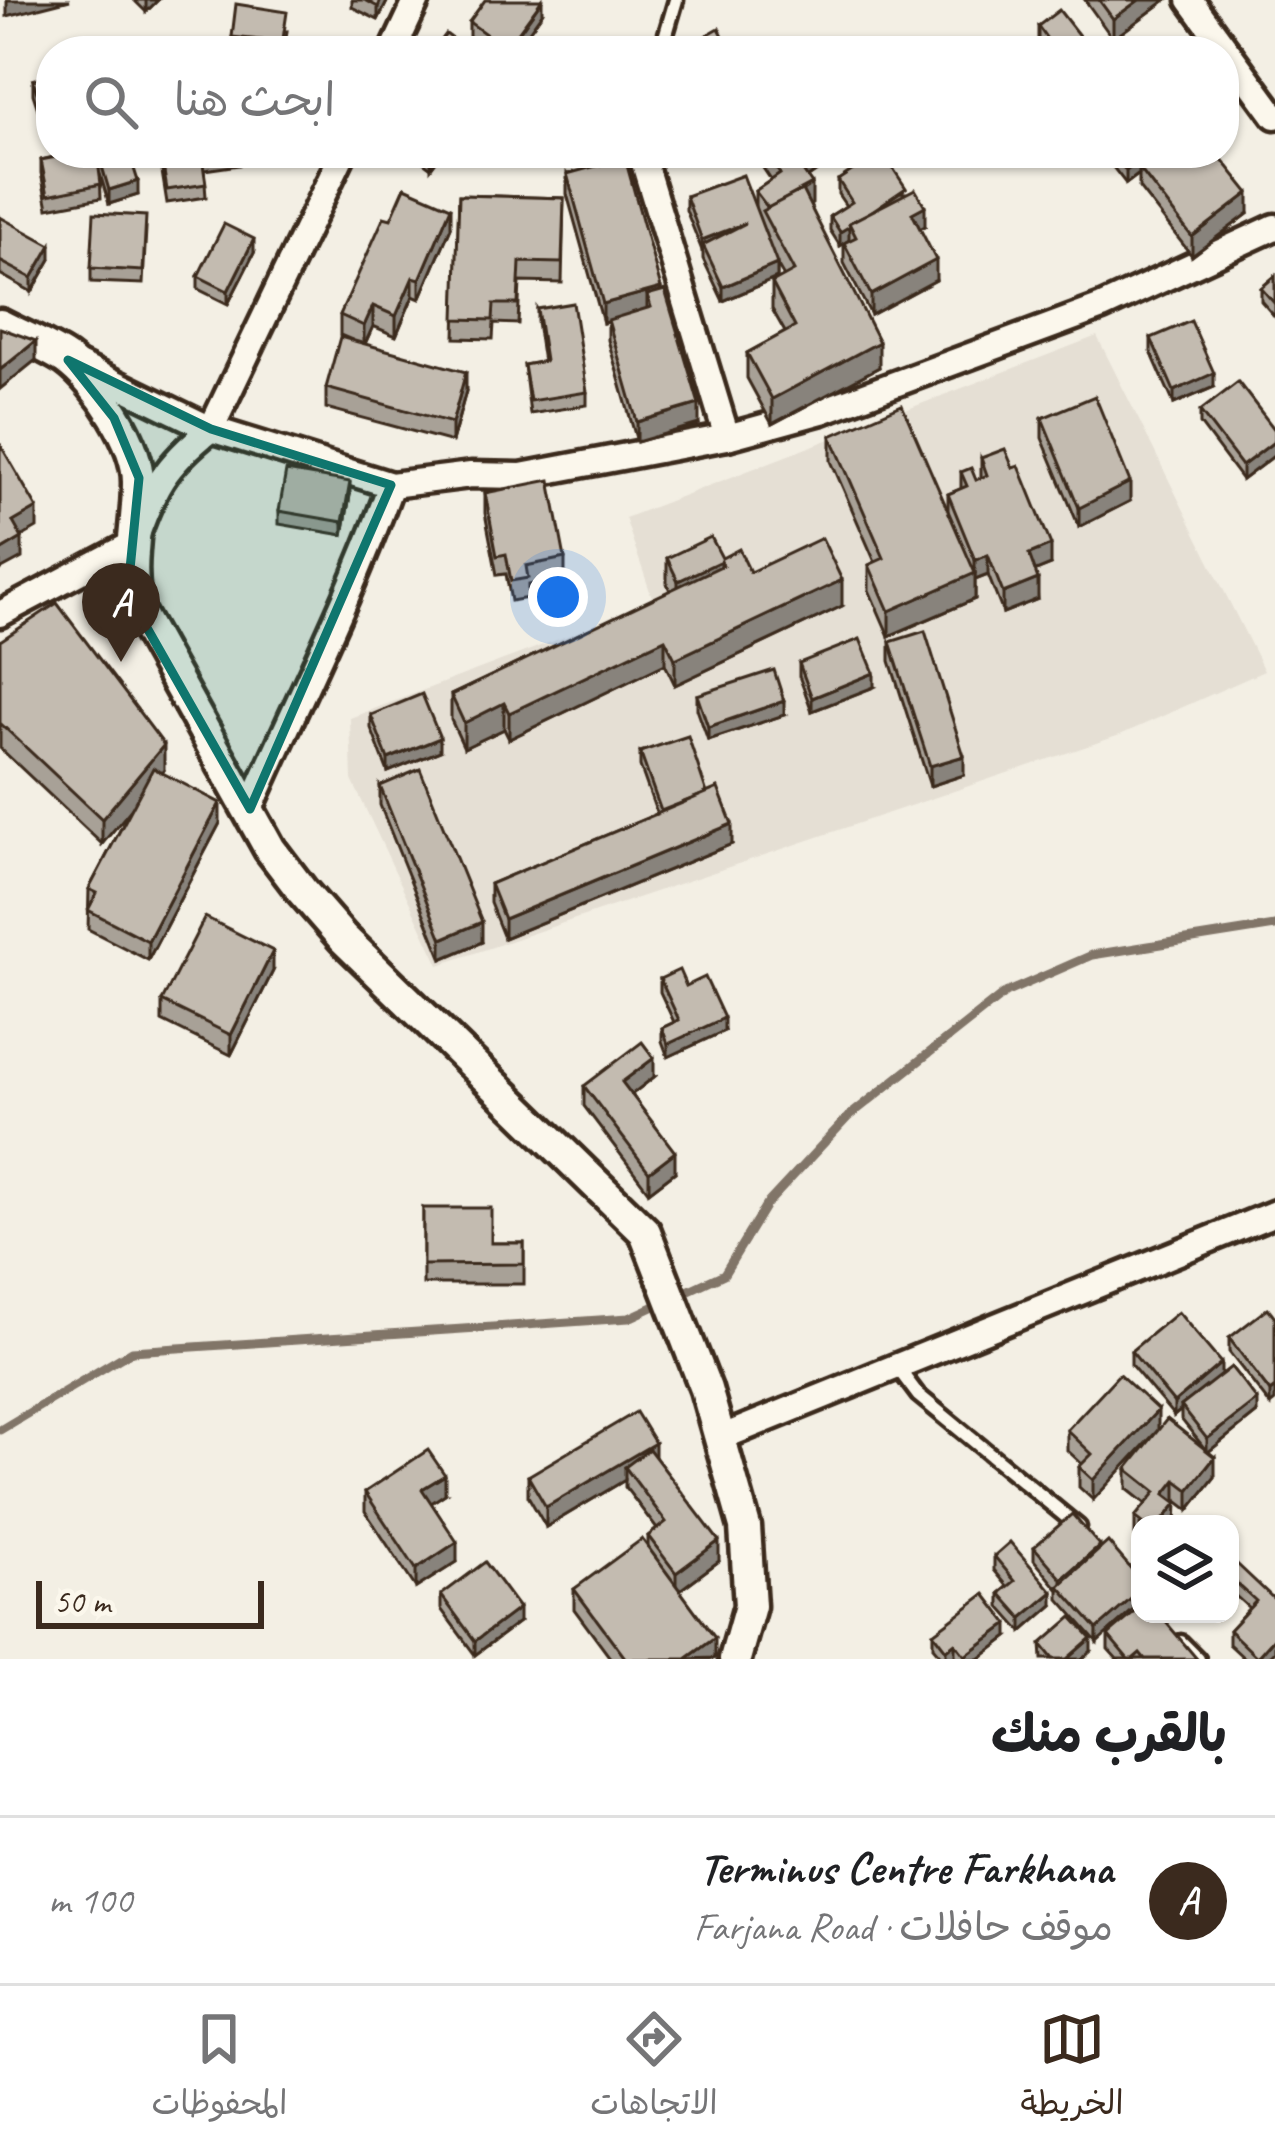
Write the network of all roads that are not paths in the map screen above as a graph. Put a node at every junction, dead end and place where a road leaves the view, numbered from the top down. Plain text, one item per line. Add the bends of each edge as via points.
1 (417, 0) edge
2 (676, 0) edge
3 (1190, 0) edge
4 (400, 36) edge
5 (666, 36) edge
6 (1216, 36) edge
7 (1239, 67) edge
8 (1275, 116) edge
9 (336, 168) edge
10 (646, 168) edge
11 (1275, 227) edge
12 (0, 326) edge
13 (68, 360) junction
14 (211, 429) junction
15 (727, 437) junction
16 (391, 485) junction
17 (134, 543) junction
18 (0, 614) edge
19 (250, 808) junction
20 (1275, 1214) edge
21 (896, 1366) junction
22 (720, 1438) junction
23 (1091, 1538) edge
24 (1169, 1629) edge
25 (735, 1659) edge
26 (1198, 1659) edge

1 - 4 street
2 - 5 lane
3 - 6 street
7 - 8 street
9 - 14 street
10 - 15 street
11 - 15 street via 1102,307 822,411
12 - 13 street
13 - 14 street
13 - 17 street via 130,450 139,478
14 - 16 street
14 - 17 street via 153,487
15 - 16 street via 521,476
16 - 19 street
17 - 18 street
17 - 19 street via 138,612
19 - 22 street via 270,849 343,938 645,1232
20 - 21 street
21 - 22 street
21 - 23 lane via 918,1395
22 - 25 street via 745,1527 750,1606
24 - 26 lane

